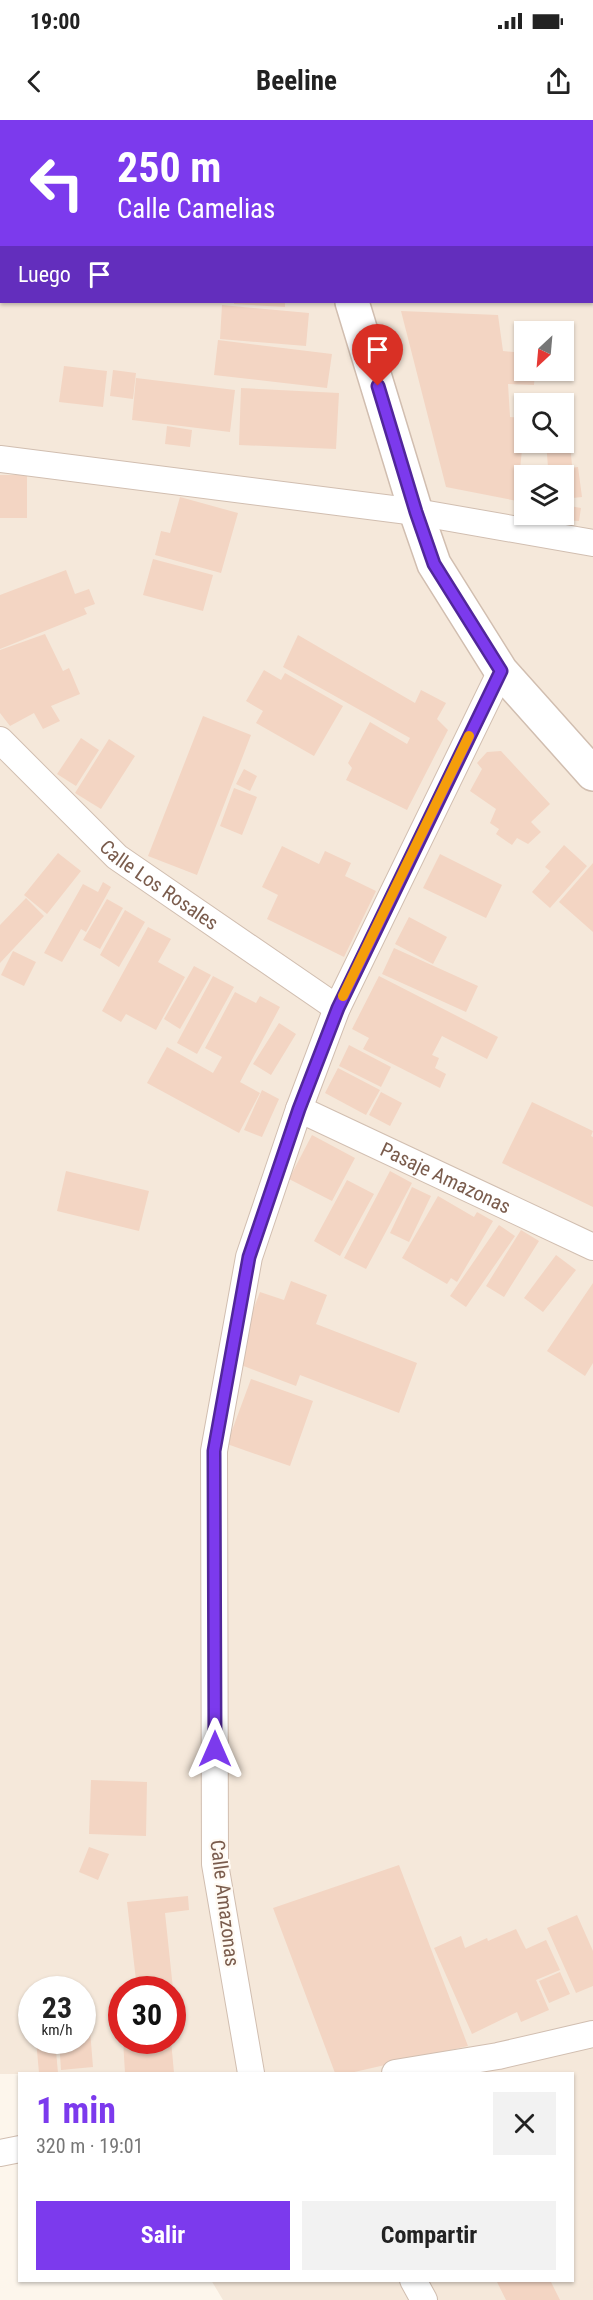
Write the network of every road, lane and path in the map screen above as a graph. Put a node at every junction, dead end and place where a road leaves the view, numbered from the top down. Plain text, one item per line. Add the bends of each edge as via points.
1 (352, 303) edge
2 (0, 459) edge
3 (416, 512) junction
4 (593, 543) edge
5 (501, 671) junction
6 (0, 740) edge
7 (593, 774) edge
8 (338, 1008) junction
9 (299, 1109) junction
10 (593, 1247) edge
11 (593, 2034) edge
12 (251, 2072) edge
13 (401, 2072) edge
14 (18, 2150) edge
15 (0, 2154) edge
16 (414, 2282) edge
17 (424, 2300) edge

1 - 3 street
2 - 3 street
3 - 4 street
3 - 5 street via 434,564
5 - 7 street
5 - 8 street, Calle Amazonas
6 - 8 street, Calle Los Rosales via 117,857
8 - 9 street, Calle Amazonas
9 - 10 street, Pasaje Amazonas
9 - 12 street, Calle Amazonas via 249,1257 214,1451 215,1864
11 - 13 street via 498,2056
14 - 15 street
16 - 17 street

